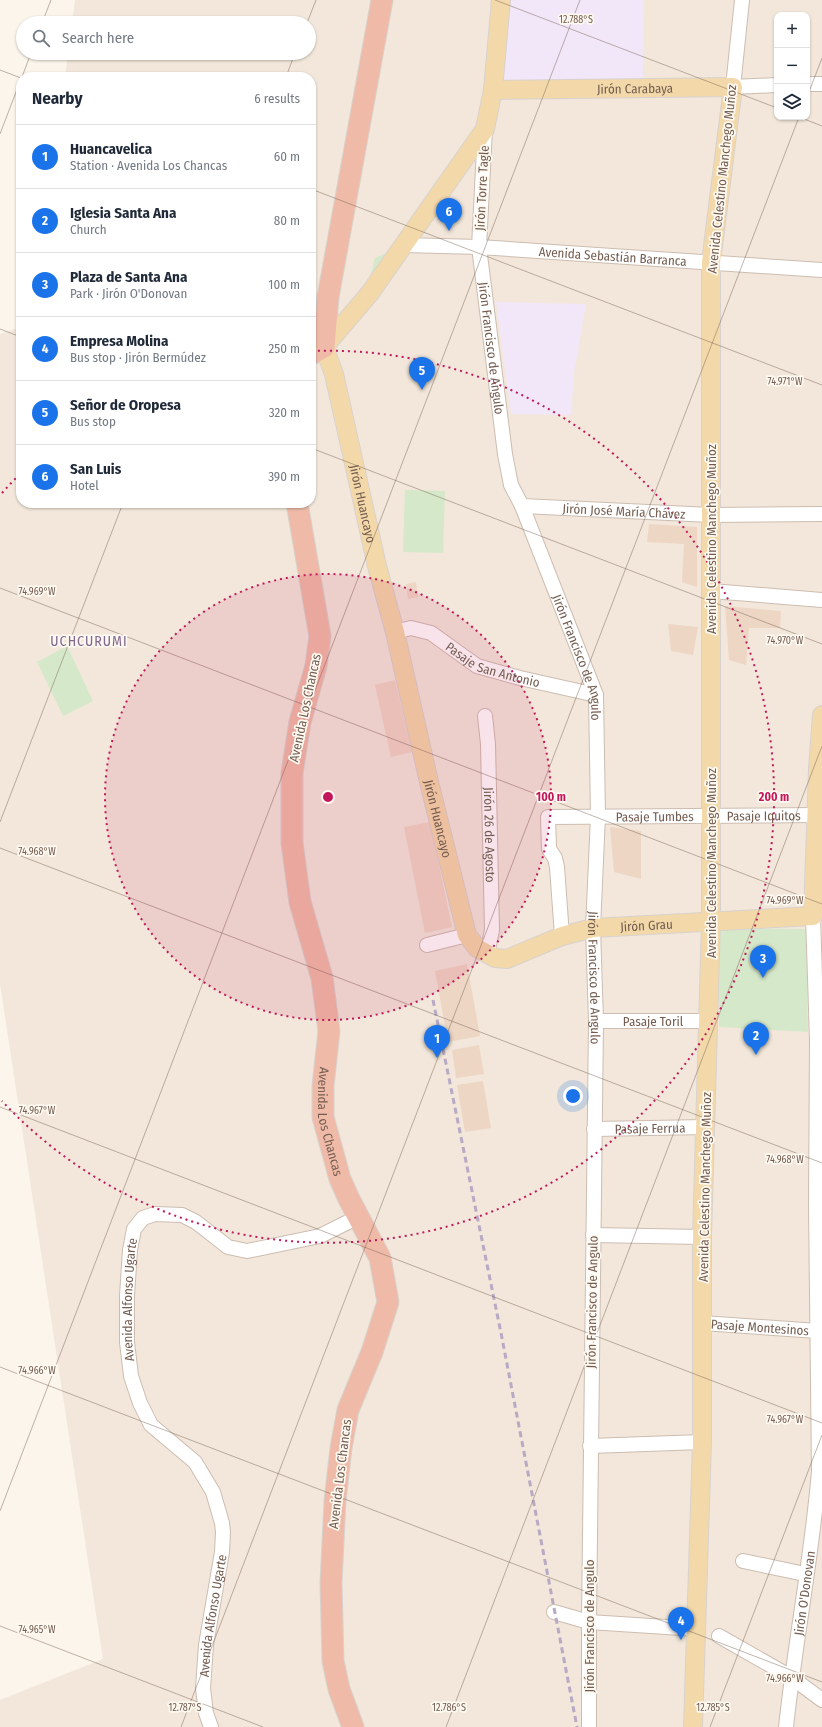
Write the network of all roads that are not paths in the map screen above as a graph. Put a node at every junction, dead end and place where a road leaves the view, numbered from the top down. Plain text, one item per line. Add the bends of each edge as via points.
1 (382, 0) edge
2 (501, 0) edge
3 (742, 0) edge
4 (810, 84) edge
5 (822, 84) edge
6 (774, 85) edge
7 (733, 87) junction
8 (493, 90) junction
9 (485, 129) junction
10 (404, 245) junction
11 (479, 247) junction
12 (711, 262) junction
13 (822, 270) edge
14 (318, 350) edge
15 (522, 506) junction
16 (298, 508) edge
17 (822, 514) edge
18 (711, 515) junction
19 (711, 591) junction
20 (822, 600) edge
21 (395, 632) junction
22 (596, 695) junction
23 (822, 715) edge
24 (485, 716) dead end
25 (821, 736) edge
26 (816, 815) junction
27 (598, 816) junction
28 (712, 816) junction
29 (813, 916) junction
30 (711, 920) junction
31 (593, 928) junction
32 (467, 935) junction
33 (562, 936) junction
34 (427, 945) dead end
35 (487, 954) junction
36 (596, 1021) junction
37 (709, 1021) junction
38 (819, 1025) edge
39 (706, 1127) junction
40 (594, 1129) junction
41 (358, 1217) junction
42 (593, 1235) junction
43 (702, 1237) junction
44 (702, 1323) junction
45 (818, 1331) junction
46 (702, 1442) junction
47 (590, 1446) junction
48 (819, 1513) edge
49 (743, 1561) dead end
50 (805, 1574) junction
51 (554, 1612) dead end
52 (588, 1622) junction
53 (697, 1629) junction
54 (719, 1636) dead end
55 (791, 1677) junction
56 (822, 1700) edge
57 (211, 1727) edge
58 (353, 1727) edge
59 (589, 1727) edge
60 (693, 1727) edge
61 (786, 1727) edge

1 - 14 highway
2 - 8 main road
3 - 7 street, Avenida Celestino Manchego Muñoz
4 - 5 street
6 - 7 street, Jirón Carabaya
7 - 8 main road, Jirón Carabaya
7 - 12 main road, Avenida Celestino Manchego Muñoz
8 - 9 main road
9 - 10 main road
9 - 11 street, Jirón Torre Tagle
10 - 11 street, Avenida Sebastián Barranca
10 - 14 main road via 370,293
11 - 12 street, Avenida Sebastián Barranca
11 - 15 street, Jirón Francisco de Angulo via 505,454 512,485
12 - 13 street, Avenida Sebastián Barranca
12 - 18 main road, Avenida Celestino Manchego Muñoz
14 - 21 main road, Jirón Huancayo via 334,374 377,566
15 - 18 street, Jirón José María Chávez
15 - 22 street, Jirón Francisco de Angulo
16 - 41 highway, Avenida Los Chancas via 320,636 316,666 300,722 292,773 292,843 300,902 322,978 329,1031 323,1117 340,1179
17 - 18 street, Jirón José María Chávez
18 - 19 main road, Avenida Celestino Manchego Muñoz
19 - 20 street
19 - 28 main road, Avenida Celestino Manchego Muñoz
21 - 22 street, Pasaje San Antonio via 411,628 431,632 477,666
21 - 32 main road, Jirón Huancayo
22 - 27 street, Jirón Francisco de Angulo
23 - 25 main road, Jirón O'Donovan
24 - 35 street, Jirón 26 de Agosto via 488,744 492,930
25 - 26 main road, Jirón O'Donovan
26 - 28 street, Pasaje Iquitos
26 - 29 main road, Jirón O'Donovan
27 - 28 street, Pasaje Tumbes
27 - 31 street, Jirón Francisco de Angulo
27 - 33 street, Pasaje Tumbes via 548,817 549,848 557,867
28 - 30 main road, Avenida Celestino Manchego Muñoz
29 - 30 main road, Jirón Grau
29 - 38 street, Jirón O'Donovan
30 - 31 main road, Jirón Grau
30 - 37 main road, Avenida Celestino Manchego Muñoz
31 - 33 main road, Jirón Grau
31 - 36 street, Jirón Francisco de Angulo
32 - 34 street
32 - 35 main road, Jirón Huancayo via 477,948
33 - 35 main road, Jirón Grau via 507,959
36 - 37 street, Pasaje Toril
36 - 40 street, Jirón Francisco de Angulo
37 - 39 main road, Avenida Celestino Manchego Muñoz
38 - 45 street, Jirón O'Donovan via 816,1206
39 - 40 street, Pasaje Ferrua
39 - 43 main road, Avenida Celestino Manchego Muñoz
40 - 42 street, Jirón Francisco de Angulo
41 - 57 street, Avenida Alfonso Ugarte via 320,1236 247,1251 228,1248 196,1222 182,1216 155,1214 143,1218 134,1229 127,1296 127,1342 131,1376 151,1425 195,1462 213,1492 223,1528 222,1552 206,1645 203,1688 206,1714
41 - 58 highway, Avenida Los Chancas via 380,1258 388,1302 372,1352 348,1410 340,1448 335,1501 331,1583 333,1661 339,1688
42 - 43 street
42 - 47 street, Jirón Francisco de Angulo
43 - 44 main road, Avenida Celestino Manchego Muñoz
44 - 45 street, Pasaje Montesinos
44 - 46 main road, Avenida Celestino Manchego Muñoz
45 - 48 street, Jirón O'Donovan
46 - 47 street
46 - 53 main road, Avenida Celestino Manchego Muñoz
47 - 52 street, Jirón Francisco de Angulo
48 - 50 street, Jirón O'Donovan
49 - 50 street
50 - 55 street, Jirón O'Donovan
51 - 52 street
52 - 53 street
52 - 59 street, Jirón Francisco de Angulo
53 - 60 main road, Avenida Celestino Manchego Muñoz
54 - 55 street
55 - 56 street
55 - 61 street, Jirón O'Donovan

